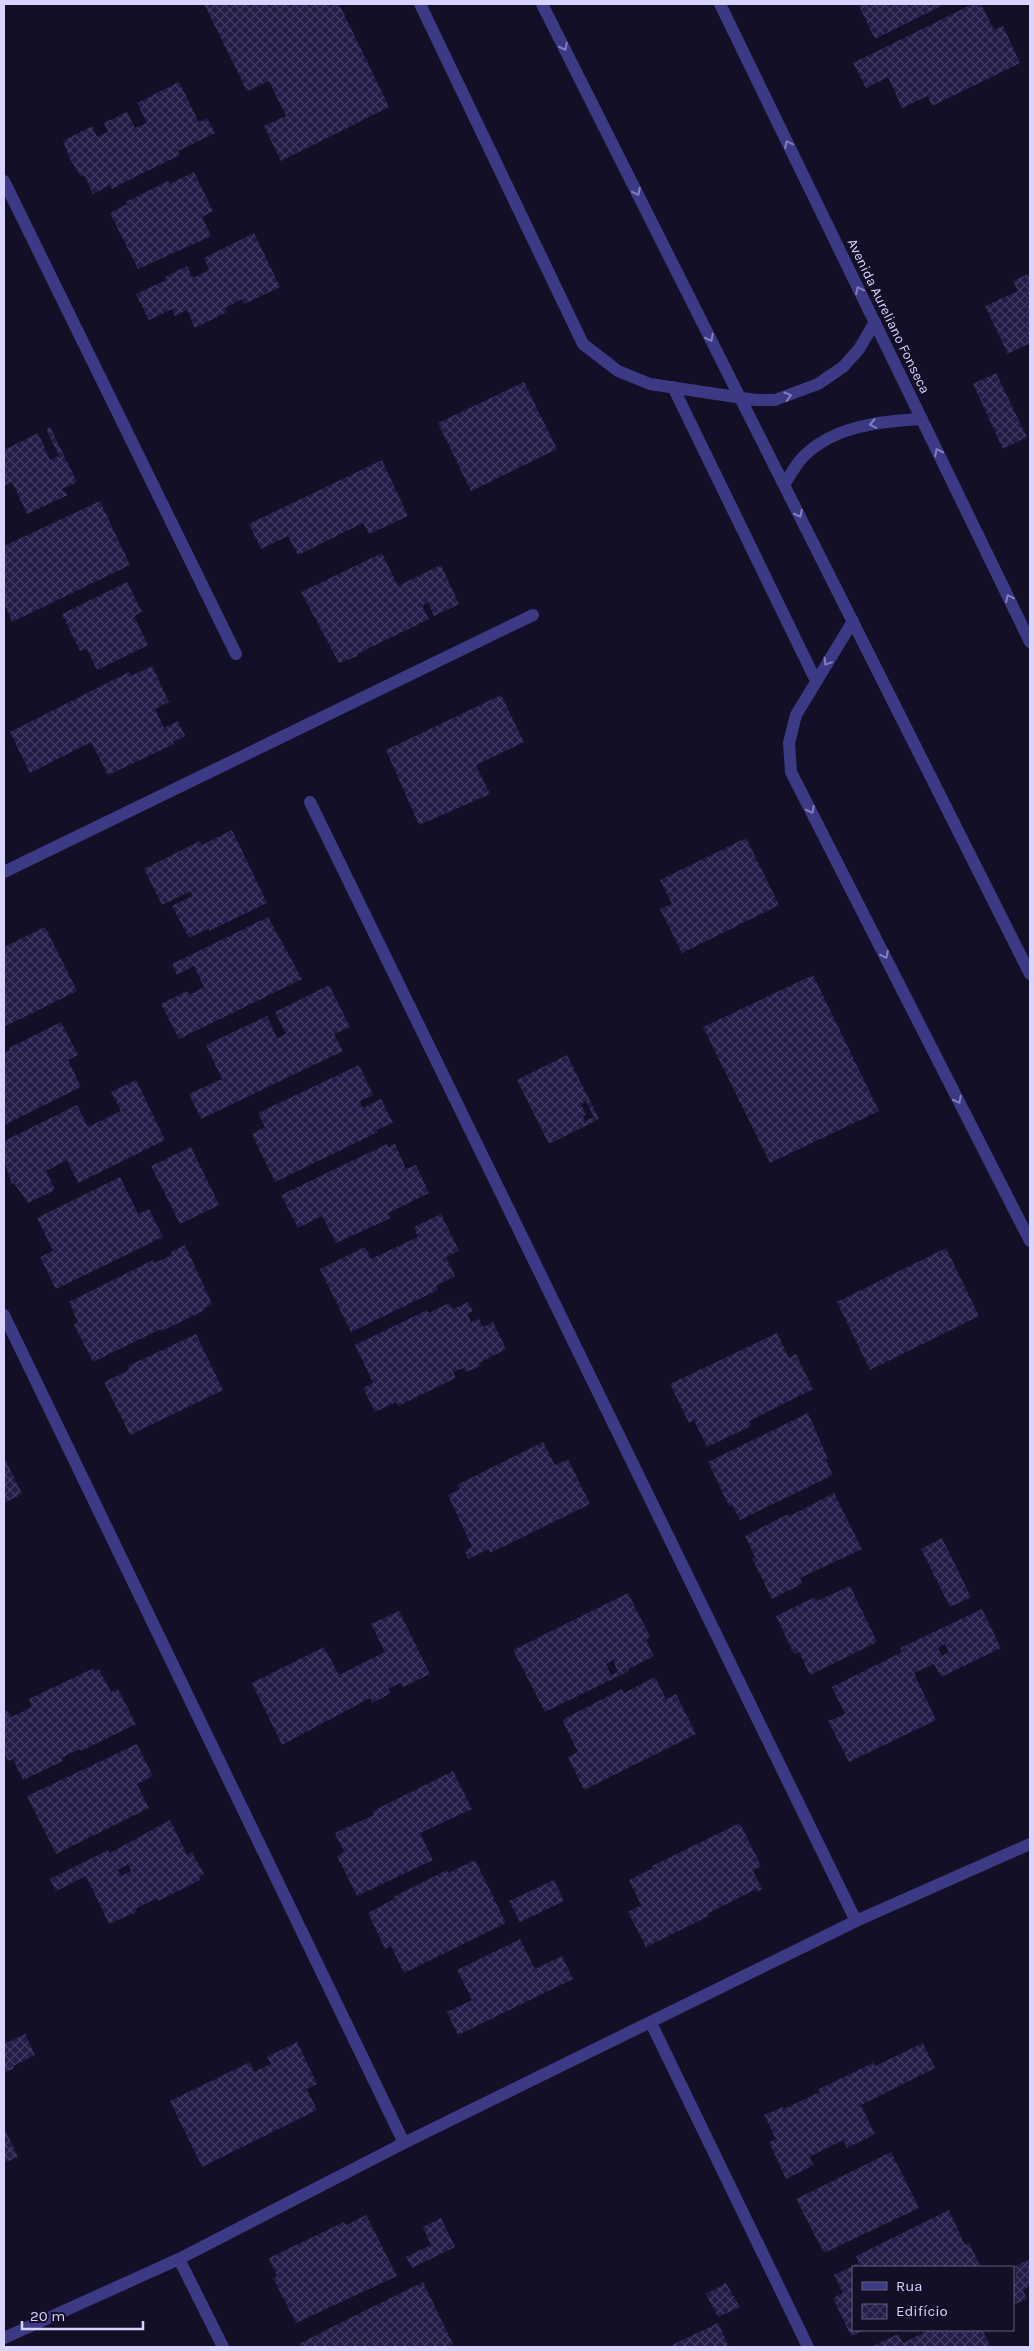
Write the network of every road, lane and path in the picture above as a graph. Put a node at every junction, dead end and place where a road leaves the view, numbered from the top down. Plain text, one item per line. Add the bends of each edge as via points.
1 (420, 4) edge
2 (542, 4) edge
3 (720, 4) edge
4 (4, 181) edge
5 (875, 322) junction
6 (673, 387) junction
7 (740, 397) junction
8 (922, 419) junction
9 (784, 484) junction
10 (533, 615) dead end
11 (852, 620) junction
12 (1030, 642) edge
13 (236, 654) dead end
14 (816, 681) junction
15 (310, 802) dead end
16 (4, 872) edge
17 (1030, 974) edge
18 (1030, 1241) edge
19 (4, 1315) edge
20 (1030, 1844) edge
21 (856, 1921) junction
22 (651, 2023) junction
23 (404, 2143) junction
24 (180, 2259) junction
25 (4, 2338) edge
26 (223, 2347) edge
27 (808, 2347) edge

1 - 6 street via 583,344 618,372 650,384
2 -> 7 street
5 -> 3 street, Avenida Aureliano Fonseca
4 - 13 street
7 -> 5 street via 775,400 818,384 843,367 859,349
5 - 8 street, Avenida Aureliano Fonseca
6 - 7 street
6 - 14 street
7 - 9 street
8 -> 9 street via 861,426 828,439 804,456
12 -> 8 street, Avenida Aureliano Fonseca
9 -> 11 street
10 - 16 street
11 -> 14 street
11 - 17 street
14 -> 18 street via 796,715 789,743 791,772
15 - 21 street
19 - 23 street
20 - 21 street
21 - 22 street
22 - 23 street
22 - 27 street
23 - 24 street
24 - 25 street
24 - 26 street

